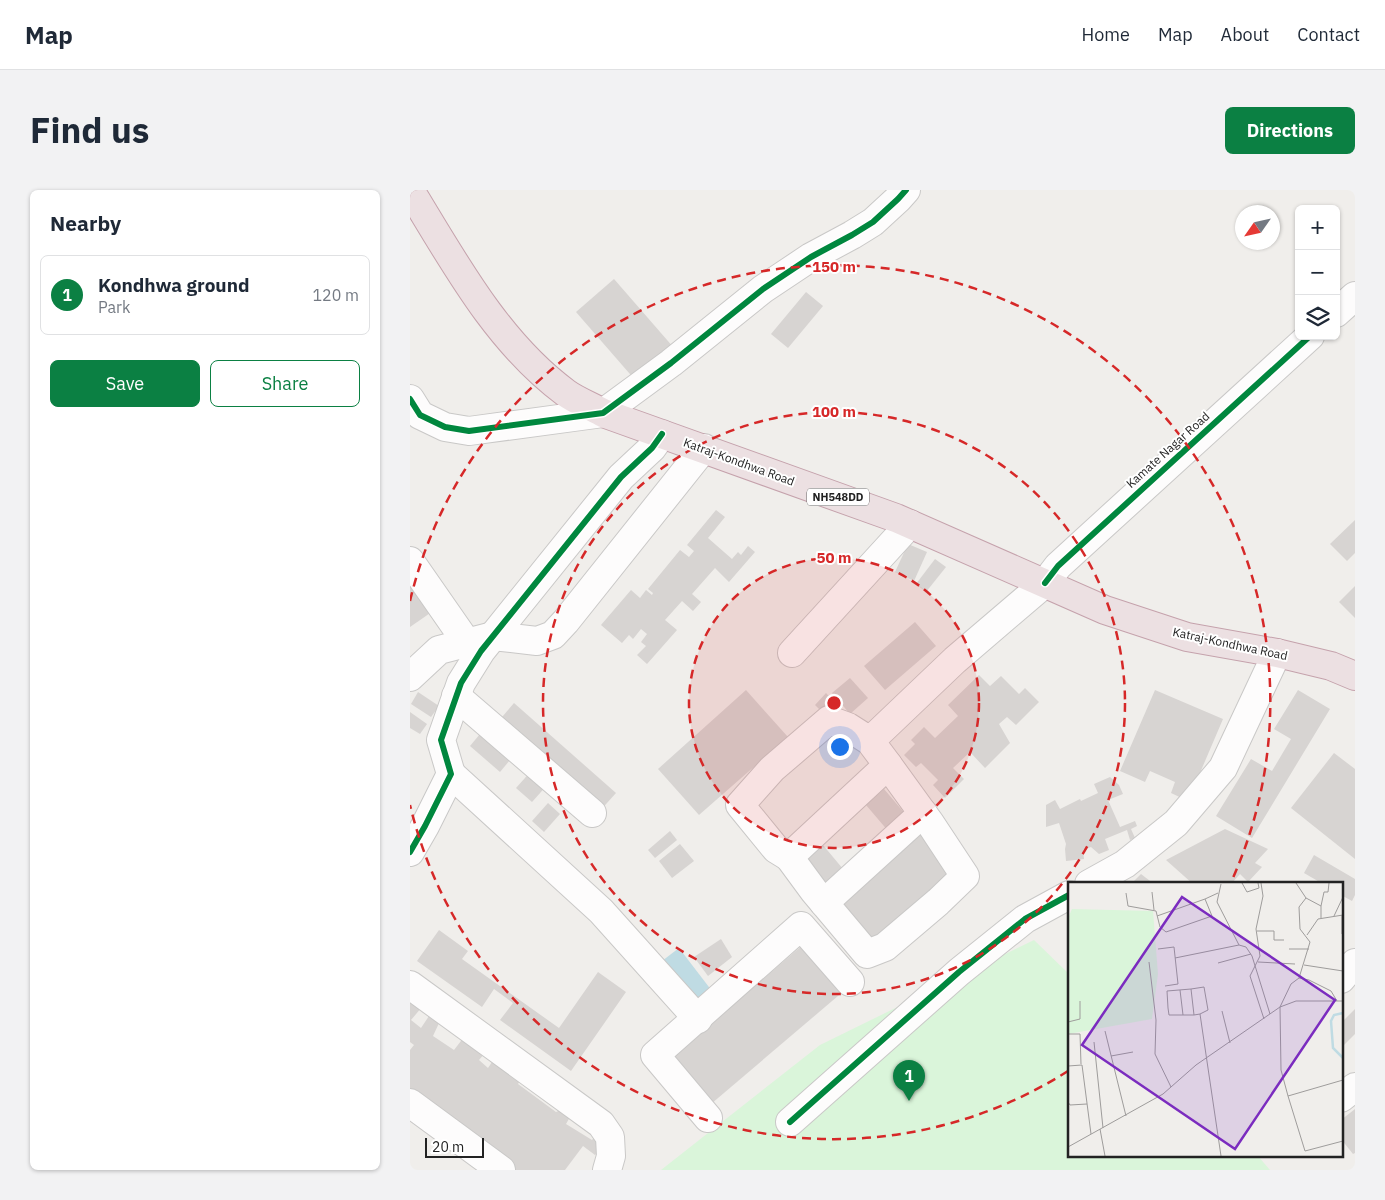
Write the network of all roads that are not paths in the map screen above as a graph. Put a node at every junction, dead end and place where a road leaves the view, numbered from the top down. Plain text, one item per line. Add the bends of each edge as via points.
1 (410, 190) edge
2 (906, 190) edge
3 (1355, 296) edge
4 (1340, 309) edge
5 (1306, 340) edge
6 (414, 410) edge
7 (603, 413) junction
8 (662, 434) junction
9 (704, 448) junction
10 (910, 524) junction
11 (410, 560) edge
12 (1045, 583) junction
13 (480, 639) junction
14 (792, 653) dead end
15 (1278, 653) junction
16 (1355, 676) edge
17 (410, 677) edge
18 (456, 696) junction
19 (870, 741) junction
20 (888, 765) junction
21 (451, 774) junction
22 (592, 813) dead end
23 (923, 813) junction
24 (410, 852) edge
25 (789, 856) junction
26 (1093, 882) edge
27 (1068, 896) edge
28 (824, 903) junction
29 (1355, 963) edge
30 (1342, 978) edge
31 (850, 982) dead end
32 (410, 985) edge
33 (698, 1018) junction
34 (1355, 1087) edge
35 (1342, 1097) edge
36 (410, 1103) edge
37 (708, 1118) dead end
38 (790, 1122) dead end
39 (501, 1170) edge
40 (607, 1170) edge

1 - 7 highway, Katraj-Kondhwa Road / NH548DD via 486,309 527,360 567,394
2 - 7 street via 873,222 763,289
3 - 4 street
5 - 12 street, Kamate Nagar Road via 1058,566
6 - 7 street via 445,427 469,431
7 - 8 highway, Katraj-Kondhwa Road / NH548DD
8 - 9 highway, Katraj-Kondhwa Road / NH548DD
8 - 13 street
9 - 10 highway, Katraj-Kondhwa Road / NH548DD
9 - 13 street via 553,635 537,641
10 - 12 highway, Katraj-Kondhwa Road / NH548DD
10 - 14 street
11 - 13 street
12 - 15 highway, Katraj-Kondhwa Road / NH548DD via 1105,610 1187,638
12 - 19 street, Kamate Nagar Road via 955,660
13 - 17 street via 439,650
13 - 18 street via 481,651
15 - 16 highway, Katraj-Kondhwa Road / NH548DD via 1331,666
15 - 26 street via 1222,768 1176,823 1125,864
18 - 21 street via 441,740
18 - 22 street
19 - 20 street
19 - 25 street via 848,727 828,720 772,769 740,805 776,849
20 - 23 street
20 - 25 street
21 - 24 street
21 - 33 street via 600,911
23 - 28 street
23 - 28 street via 964,876 938,902 885,947 867,954
25 - 28 street
27 - 38 street via 1025,919
29 - 30 street
31 - 33 street via 801,926
32 - 40 street via 601,1124 610,1137
33 - 37 street via 655,1055
34 - 35 street
36 - 39 street

